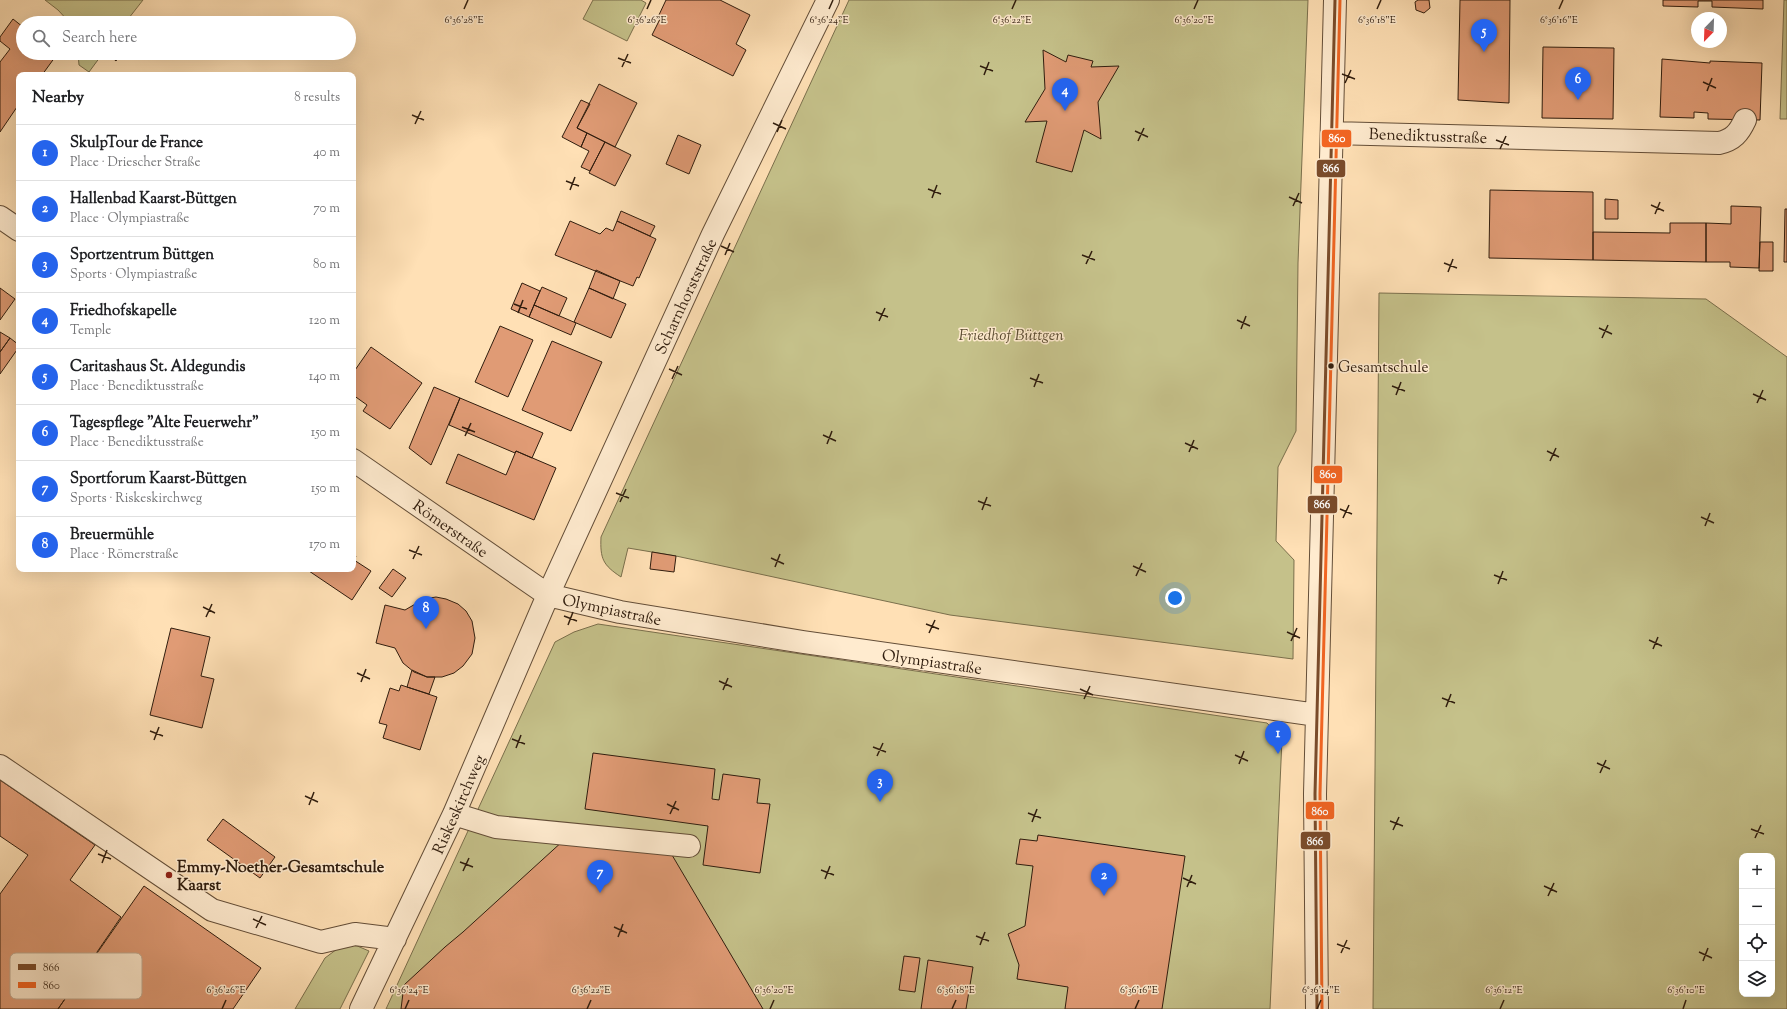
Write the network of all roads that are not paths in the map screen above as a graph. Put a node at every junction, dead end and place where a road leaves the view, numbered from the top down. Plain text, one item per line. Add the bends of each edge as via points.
1 (828, 0) edge
2 (1334, 0) edge
3 (1745, 120) dead end
4 (1332, 133) junction
5 (0, 217) edge
6 (16, 228) edge
7 (356, 462) edge
8 (548, 595) junction
9 (1317, 715) junction
10 (0, 766) edge
11 (454, 814) junction
12 (689, 846) dead end
13 (395, 939) junction
14 (360, 1009) edge
15 (1317, 1009) edge

1 - 8 street, Scharnhorststraße via 713,234
2 - 4 street
3 - 4 street, Benediktusstraße via 1739,132 1729,141 1719,143
4 - 9 street
5 - 6 street
7 - 8 street, Römerstraße
8 - 9 street, Olympiastraße via 620,612 803,642
8 - 11 street, Riskeskirchweg
9 - 15 street via 1314,794
10 - 13 street via 212,910 321,942 355,934
11 - 12 street via 496,827
11 - 13 street, Riskeskirchweg
13 - 14 street, Riskeskirchweg

